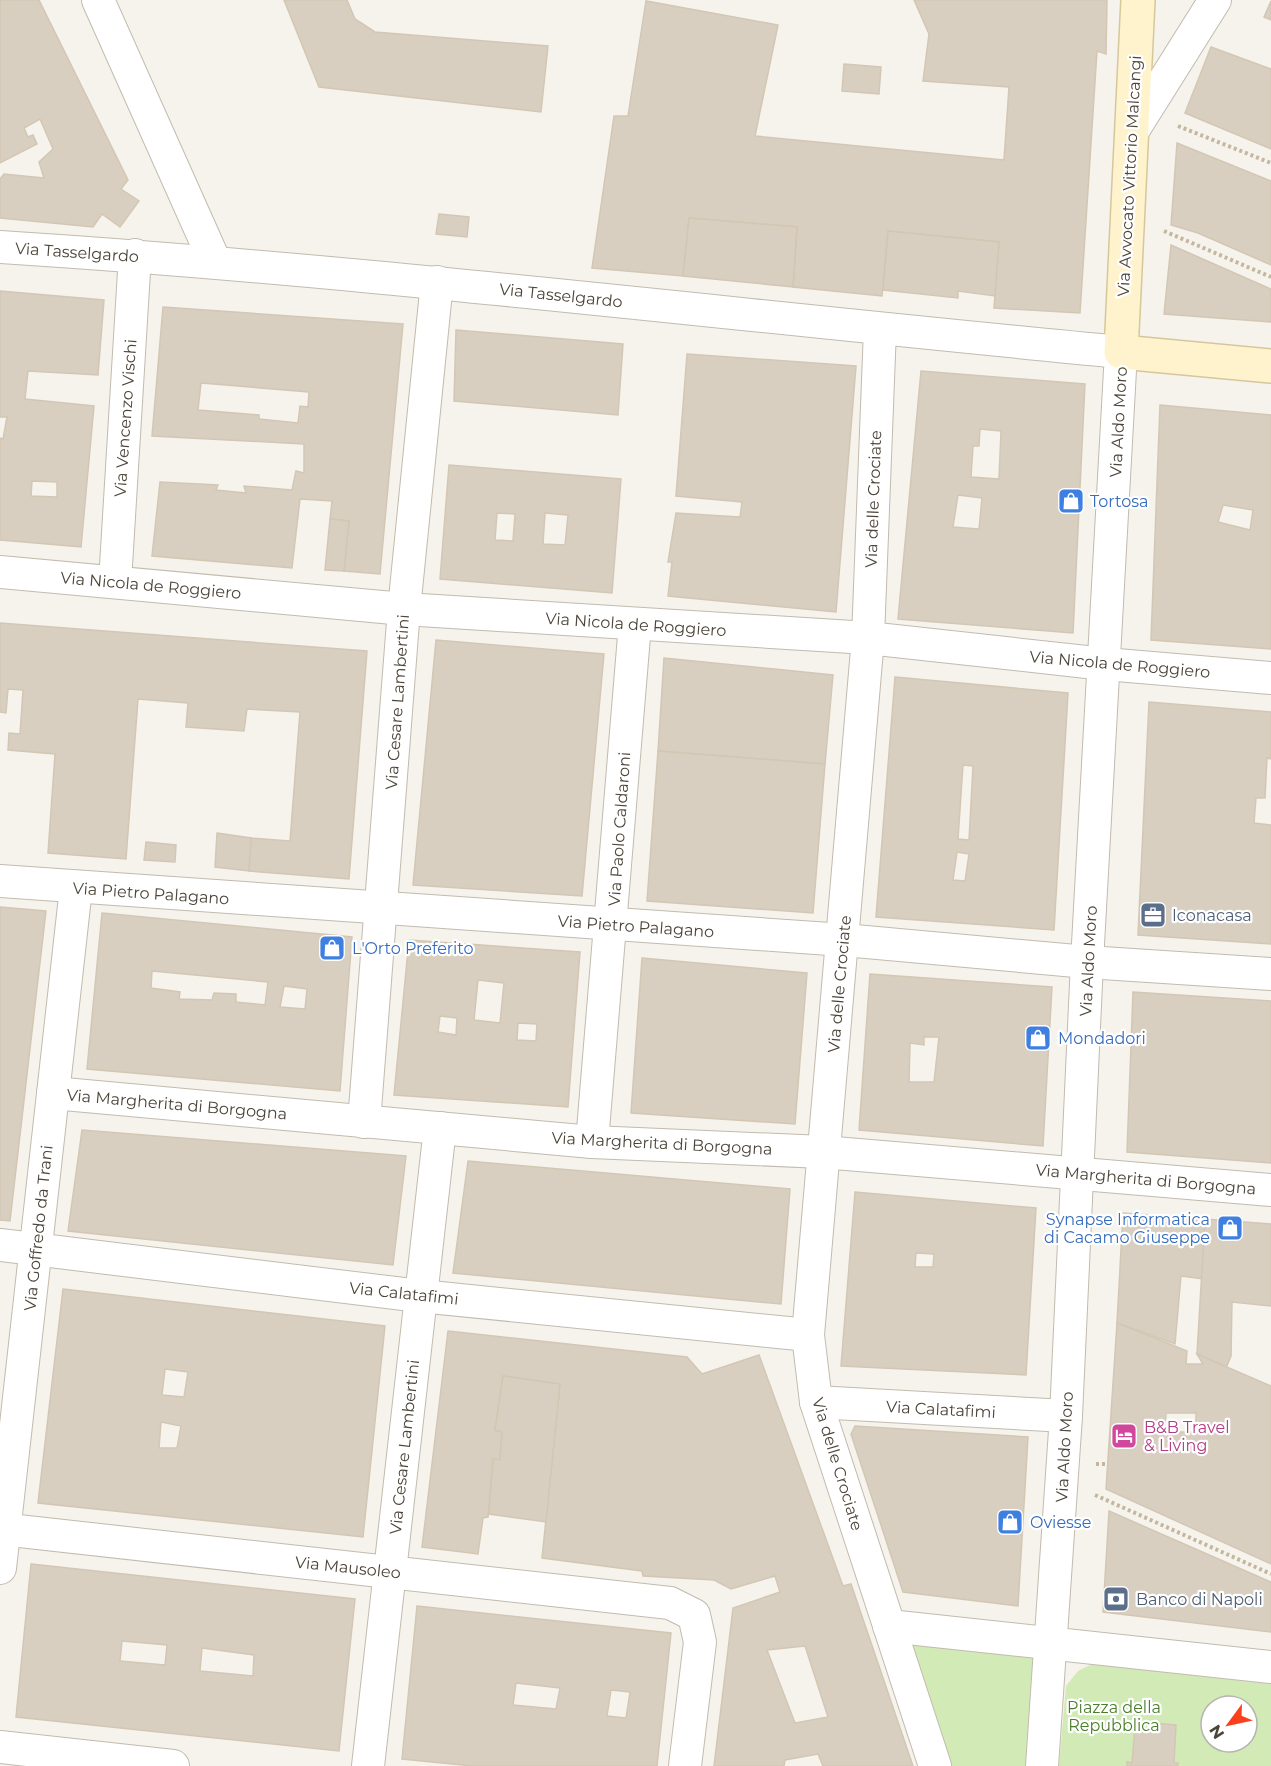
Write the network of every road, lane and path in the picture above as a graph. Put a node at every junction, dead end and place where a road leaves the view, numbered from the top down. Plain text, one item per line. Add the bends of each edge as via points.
1 (98, 0) edge
2 (1138, 0) edge
3 (1215, 0) edge
4 (1138, 123) junction
5 (1271, 163) edge
6 (1126, 215) junction
7 (0, 246) edge
8 (135, 255) junction
9 (214, 262) junction
10 (1271, 276) edge
11 (436, 282) junction
12 (880, 329) junction
13 (1122, 352) junction
14 (1271, 366) edge
15 (0, 572) edge
16 (115, 582) junction
17 (404, 609) junction
18 (635, 624) junction
19 (868, 638) junction
20 (1105, 664) junction
21 (1271, 678) edge
22 (0, 881) edge
23 (76, 888) junction
24 (380, 909) junction
25 (611, 925) junction
26 (844, 940) junction
27 (1087, 962) junction
28 (1271, 974) edge
29 (53, 1093) junction
30 (364, 1122) junction
31 (440, 1128) junction
32 (592, 1142) junction
33 (823, 1152) junction
34 (1077, 1172) junction
35 (1271, 1190) edge
36 (0, 1245) edge
37 (36, 1250) junction
38 (420, 1296) junction
39 (808, 1335) junction
40 (816, 1402) junction
41 (1066, 1416) junction
42 (1062, 1480) junction
43 (2, 1529) edge
44 (0, 1568) edge
45 (390, 1572) junction
46 (1271, 1574) edge
47 (890, 1626) junction
48 (1051, 1642) junction
49 (1271, 1667) edge
50 (0, 1747) edge
51 (172, 1766) edge
52 (368, 1766) edge
53 (685, 1766) edge
54 (935, 1766) edge
55 (1042, 1766) edge

1 - 9 street
2 - 4 main road, Via Avvocato Vittorio Malcangi
3 - 4 street
4 - 5 path
4 - 6 main road, Via Avvocato Vittorio Malcangi
6 - 10 path
6 - 13 main road, Via Avvocato Vittorio Malcangi
7 - 8 street, Via Tasselgardo
8 - 9 street, Via Tasselgardo
8 - 16 street, Via Vencenzo Vischi
9 - 11 street, Via Tasselgardo
11 - 12 street, Via Tasselgardo
11 - 17 street, Via Cesare Lambertini
12 - 13 street, Via Tasselgardo
12 - 19 street, Via delle Crociate
13 - 14 main road
13 - 20 street, Via Aldo Moro
15 - 16 street, Via Nicola de Roggiero
16 - 17 street, Via Nicola de Roggiero
17 - 18 street, Via Nicola de Roggiero
17 - 24 street, Via Cesare Lambertini
18 - 19 street, Via Nicola de Roggiero
18 - 25 street, Via Paolo Caldaroni
19 - 20 street, Via Nicola de Roggiero
19 - 26 street, Via delle Crociate
20 - 21 street, Via Nicola de Roggiero
20 - 27 street, Via Aldo Moro
22 - 23 street, Via Pietro Palagano
23 - 24 street, Via Pietro Palagano
23 - 29 street, Via Goffredo da Trani
24 - 25 street, Via Pietro Palagano
24 - 30 street, Via Cesare Lambertini
25 - 26 street, Via Pietro Palagano
25 - 32 street, Via Paolo Caldaroni
26 - 27 street, Via Pietro Palagano
26 - 33 street, Via delle Crociate
27 - 28 street, Via Pietro Palagano
27 - 34 street, Via Aldo Moro
29 - 30 street, Via Margherita di Borgogna
29 - 37 street, Via Goffredo da Trani
30 - 31 street, Via Margherita di Borgogna
31 - 32 street, Via Margherita di Borgogna
31 - 38 street, Via Cesare Lambertini
32 - 33 street, Via Margherita di Borgogna
33 - 34 street, Via Margherita di Borgogna
33 - 39 street, Via delle Crociate
34 - 35 street, Via Margherita di Borgogna
34 - 41 street, Via Aldo Moro
36 - 37 street, Via Calatafimi
37 - 38 street, Via Calatafimi
37 - 43 street, Via Goffredo da Trani
38 - 39 street, Via Calatafimi
38 - 45 street, Via Cesare Lambertini
39 - 40 street, Via delle Crociate
40 - 41 street, Via Calatafimi
40 - 47 street, Via delle Crociate
41 - 42 street, Via Aldo Moro
42 - 46 path
42 - 48 street, Via Aldo Moro
43 - 44 street, Via Goffredo da Trani
43 - 45 street, Via Mausoleo
45 - 52 street, Via Cesare Lambertini
45 - 53 street, Via Mausoleo via 670,1603 694,1616 700,1642
47 - 48 street
47 - 54 street
48 - 49 street
48 - 55 street
50 - 51 street

